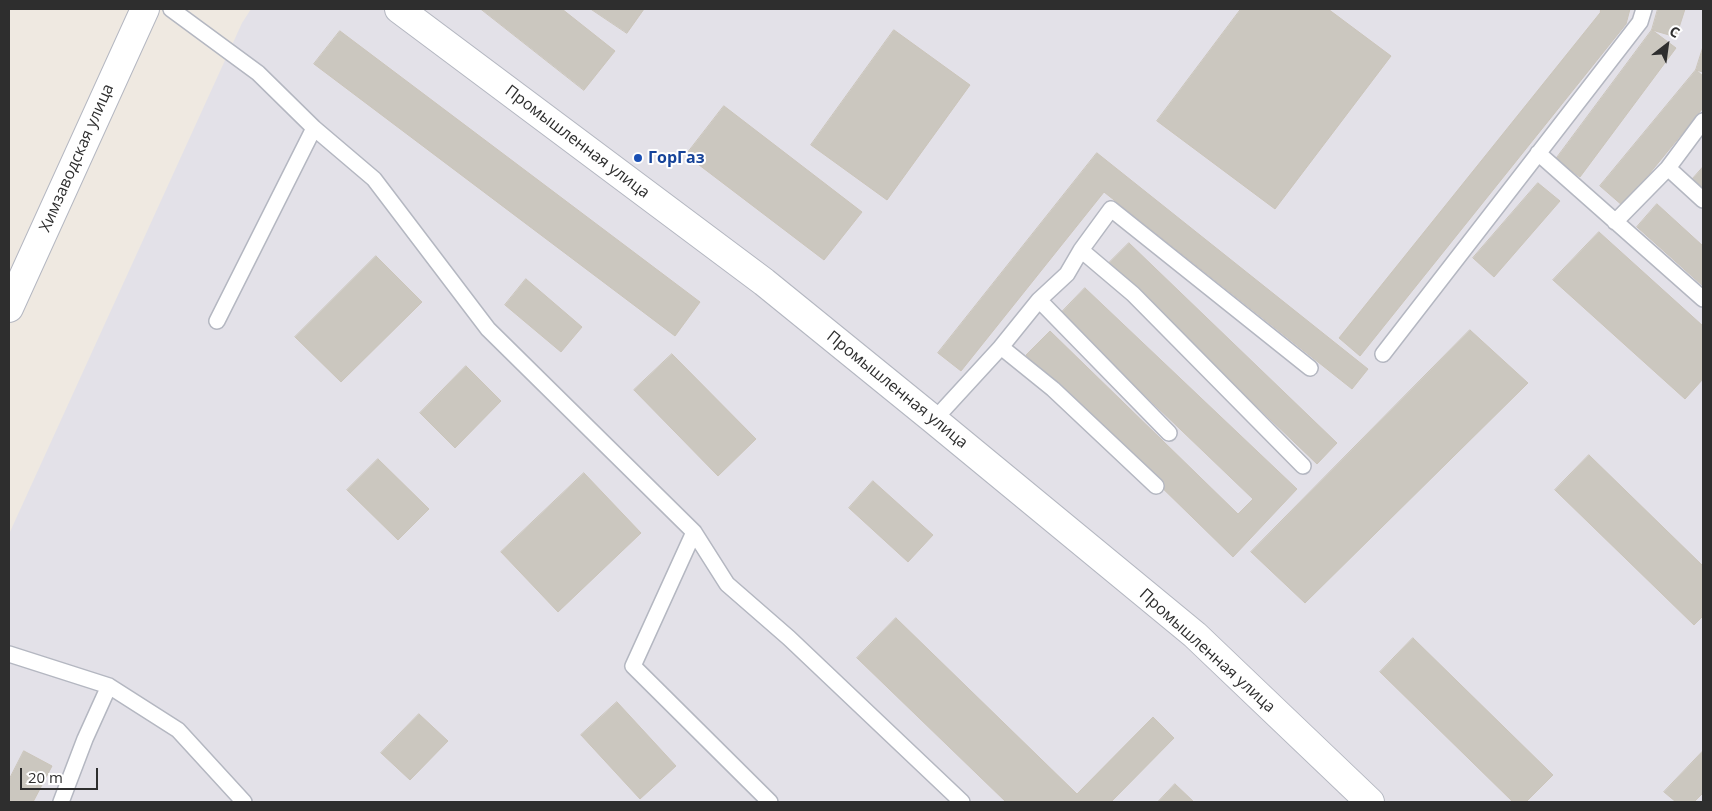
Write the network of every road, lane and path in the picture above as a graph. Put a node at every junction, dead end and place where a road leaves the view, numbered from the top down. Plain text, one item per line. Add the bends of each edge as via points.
1 (145, 9) edge
2 (171, 9) edge
3 (399, 9) edge
4 (1644, 9) edge
5 (1703, 121) edge
6 (314, 128) junction
7 (1538, 153) junction
8 (1668, 168) junction
9 (1703, 200) edge
10 (1615, 222) junction
11 (1081, 250) junction
12 (1703, 299) edge
13 (1039, 300) junction
14 (9, 308) edge
15 (217, 320) dead end
16 (1001, 347) junction
17 (1383, 354) dead end
18 (1310, 368) dead end
19 (934, 420) junction
20 (1169, 433) dead end
21 (1302, 466) dead end
22 (1156, 486) dead end
23 (694, 532) junction
24 (9, 654) edge
25 (109, 686) junction
26 (61, 802) edge
27 (244, 802) edge
28 (770, 802) edge
29 (962, 802) edge
30 (1370, 802) edge

1 - 14 street, Химзаводская улица
2 - 6 lane via 258,73
3 - 19 street, Промышленная улица via 764,282
4 - 7 lane via 1640,22
5 - 8 lane
6 - 15 lane
6 - 23 lane via 374,179 488,329
7 - 10 lane
7 - 17 lane
8 - 9 lane
8 - 10 lane
10 - 12 lane
11 - 13 lane via 1067,274
11 - 18 lane via 1111,209
11 - 21 lane via 1133,294
13 - 16 lane
13 - 20 lane
16 - 19 lane
16 - 22 lane via 1053,389
19 - 30 street, Промышленная улица via 1195,635
23 - 28 lane via 633,666
23 - 29 lane via 727,584 789,638
24 - 25 lane
25 - 26 lane via 84,739
25 - 27 lane via 178,730

